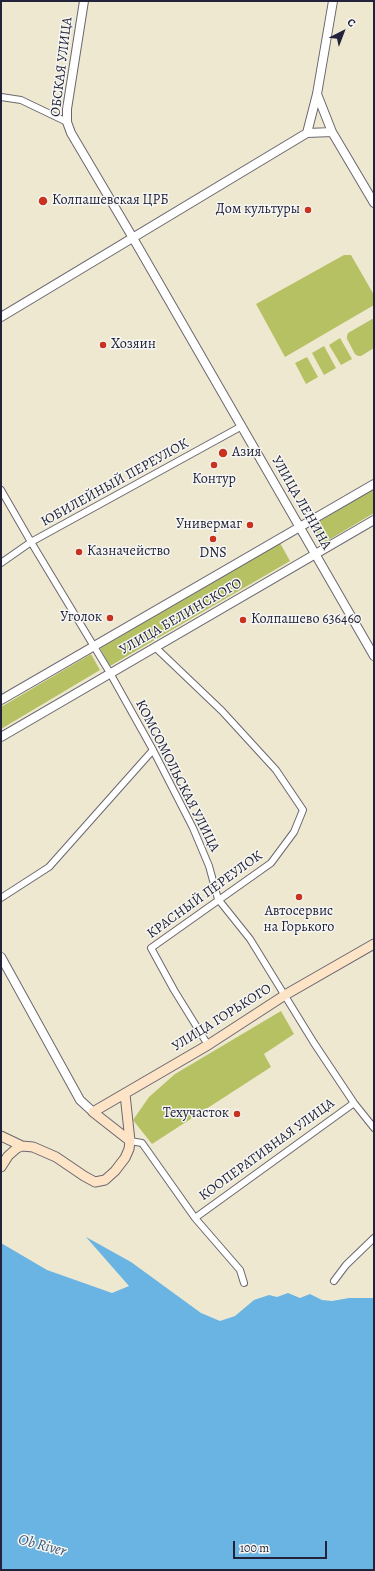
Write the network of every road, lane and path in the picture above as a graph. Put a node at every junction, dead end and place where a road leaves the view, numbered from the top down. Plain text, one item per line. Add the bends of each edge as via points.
1 (84, 1) edge
2 (332, 1) edge
3 (318, 94) junction
4 (1, 97) edge
5 (67, 122) junction
6 (332, 132) junction
7 (307, 133) junction
8 (374, 203) edge
9 (133, 238) junction
10 (1, 317) edge
11 (242, 426) junction
12 (374, 484) edge
13 (1, 490) edge
14 (374, 520) edge
15 (300, 528) junction
16 (31, 542) junction
17 (316, 555) junction
18 (1, 563) edge
19 (93, 646) junction
20 (155, 647) junction
21 (374, 656) edge
22 (110, 673) junction
23 (1, 700) edge
24 (1, 737) edge
25 (153, 750) junction
26 (1, 898) edge
27 (218, 899) junction
28 (374, 944) edge
29 (1, 957) edge
30 (286, 995) junction
31 (208, 1045) junction
32 (125, 1094) junction
33 (354, 1103) junction
34 (93, 1112) junction
35 (374, 1128) edge
36 (1, 1136) edge
37 (130, 1141) junction
38 (22, 1146) junction
39 (1, 1167) edge
40 (195, 1218) junction
41 (374, 1238) edge
42 (334, 1281) dead end
43 (244, 1283) dead end

1 - 5 street, ОБСКАЯ УЛИЦА
2 - 3 street
3 - 6 street
3 - 7 street
4 - 5 street via 20,100
5 - 9 street, ОБСКАЯ УЛИЦА
6 - 7 street
6 - 8 street
7 - 9 street
9 - 10 street
9 - 11 street, УЛИЦА ЛЕНИНА
11 - 15 street, УЛИЦА ЛЕНИНА
11 - 16 street, ЮБИЛЕЙНЫЙ ПЕРЕУЛОК
12 - 15 street, УЛИЦА БЕЛИНСКОГО
13 - 16 street, КОМСОМОЛЬСКАЯ УЛИЦА
14 - 17 street, УЛИЦА БЕЛИНСКОГО
15 - 17 street, УЛИЦА ЛЕНИНА
15 - 19 street, УЛИЦА БЕЛИНСКОГО
16 - 18 street, ЮБИЛЕЙНЫЙ ПЕРЕУЛОК
16 - 19 street, КОМСОМОЛЬСКАЯ УЛИЦА
17 - 20 street, УЛИЦА БЕЛИНСКОГО
17 - 21 street, УЛИЦА ЛЕНИНА
19 - 22 street, КОМСОМОЛЬСКАЯ УЛИЦА
19 - 23 street, УЛИЦА БЕЛИНСКОГО
20 - 22 street, УЛИЦА БЕЛИНСКОГО
20 - 27 street, КРАСНЫЙ ПЕРЕУЛОК via 222,710 276,770 303,810 294,832 271,863
22 - 24 street, УЛИЦА БЕЛИНСКОГО
22 - 25 street, КОМСОМОЛЬСКАЯ УЛИЦА
25 - 26 street via 49,867
25 - 27 street, КОМСОМОЛЬСКАЯ УЛИЦА via 194,828 209,866
27 - 30 street, КОМСОМОЛЬСКАЯ УЛИЦА via 250,939
27 - 31 street, КРАСНЫЙ ПЕРЕУЛОК via 151,948
28 - 30 main road, УЛИЦА ГОРЬКОГО
29 - 34 street via 80,1100
30 - 31 main road, УЛИЦА ГОРЬКОГО
30 - 33 street, КОМСОМОЛЬСКАЯ УЛИЦА
31 - 32 main road, УЛИЦА ГОРЬКОГО
32 - 34 main road, УЛИЦА ГОРЬКОГО
32 - 37 main road
33 - 35 street, КОМСОМОЛЬСКАЯ УЛИЦА
33 - 40 street, КООПЕРАТИВНАЯ УЛИЦА
34 - 37 main road
36 - 38 main road
37 - 38 main road via 125,1158 115,1171 105,1180 95,1182 56,1157 33,1147
37 - 40 street via 142,1143
38 - 39 main road via 8,1156
40 - 43 street via 240,1270
41 - 42 street via 346,1265

